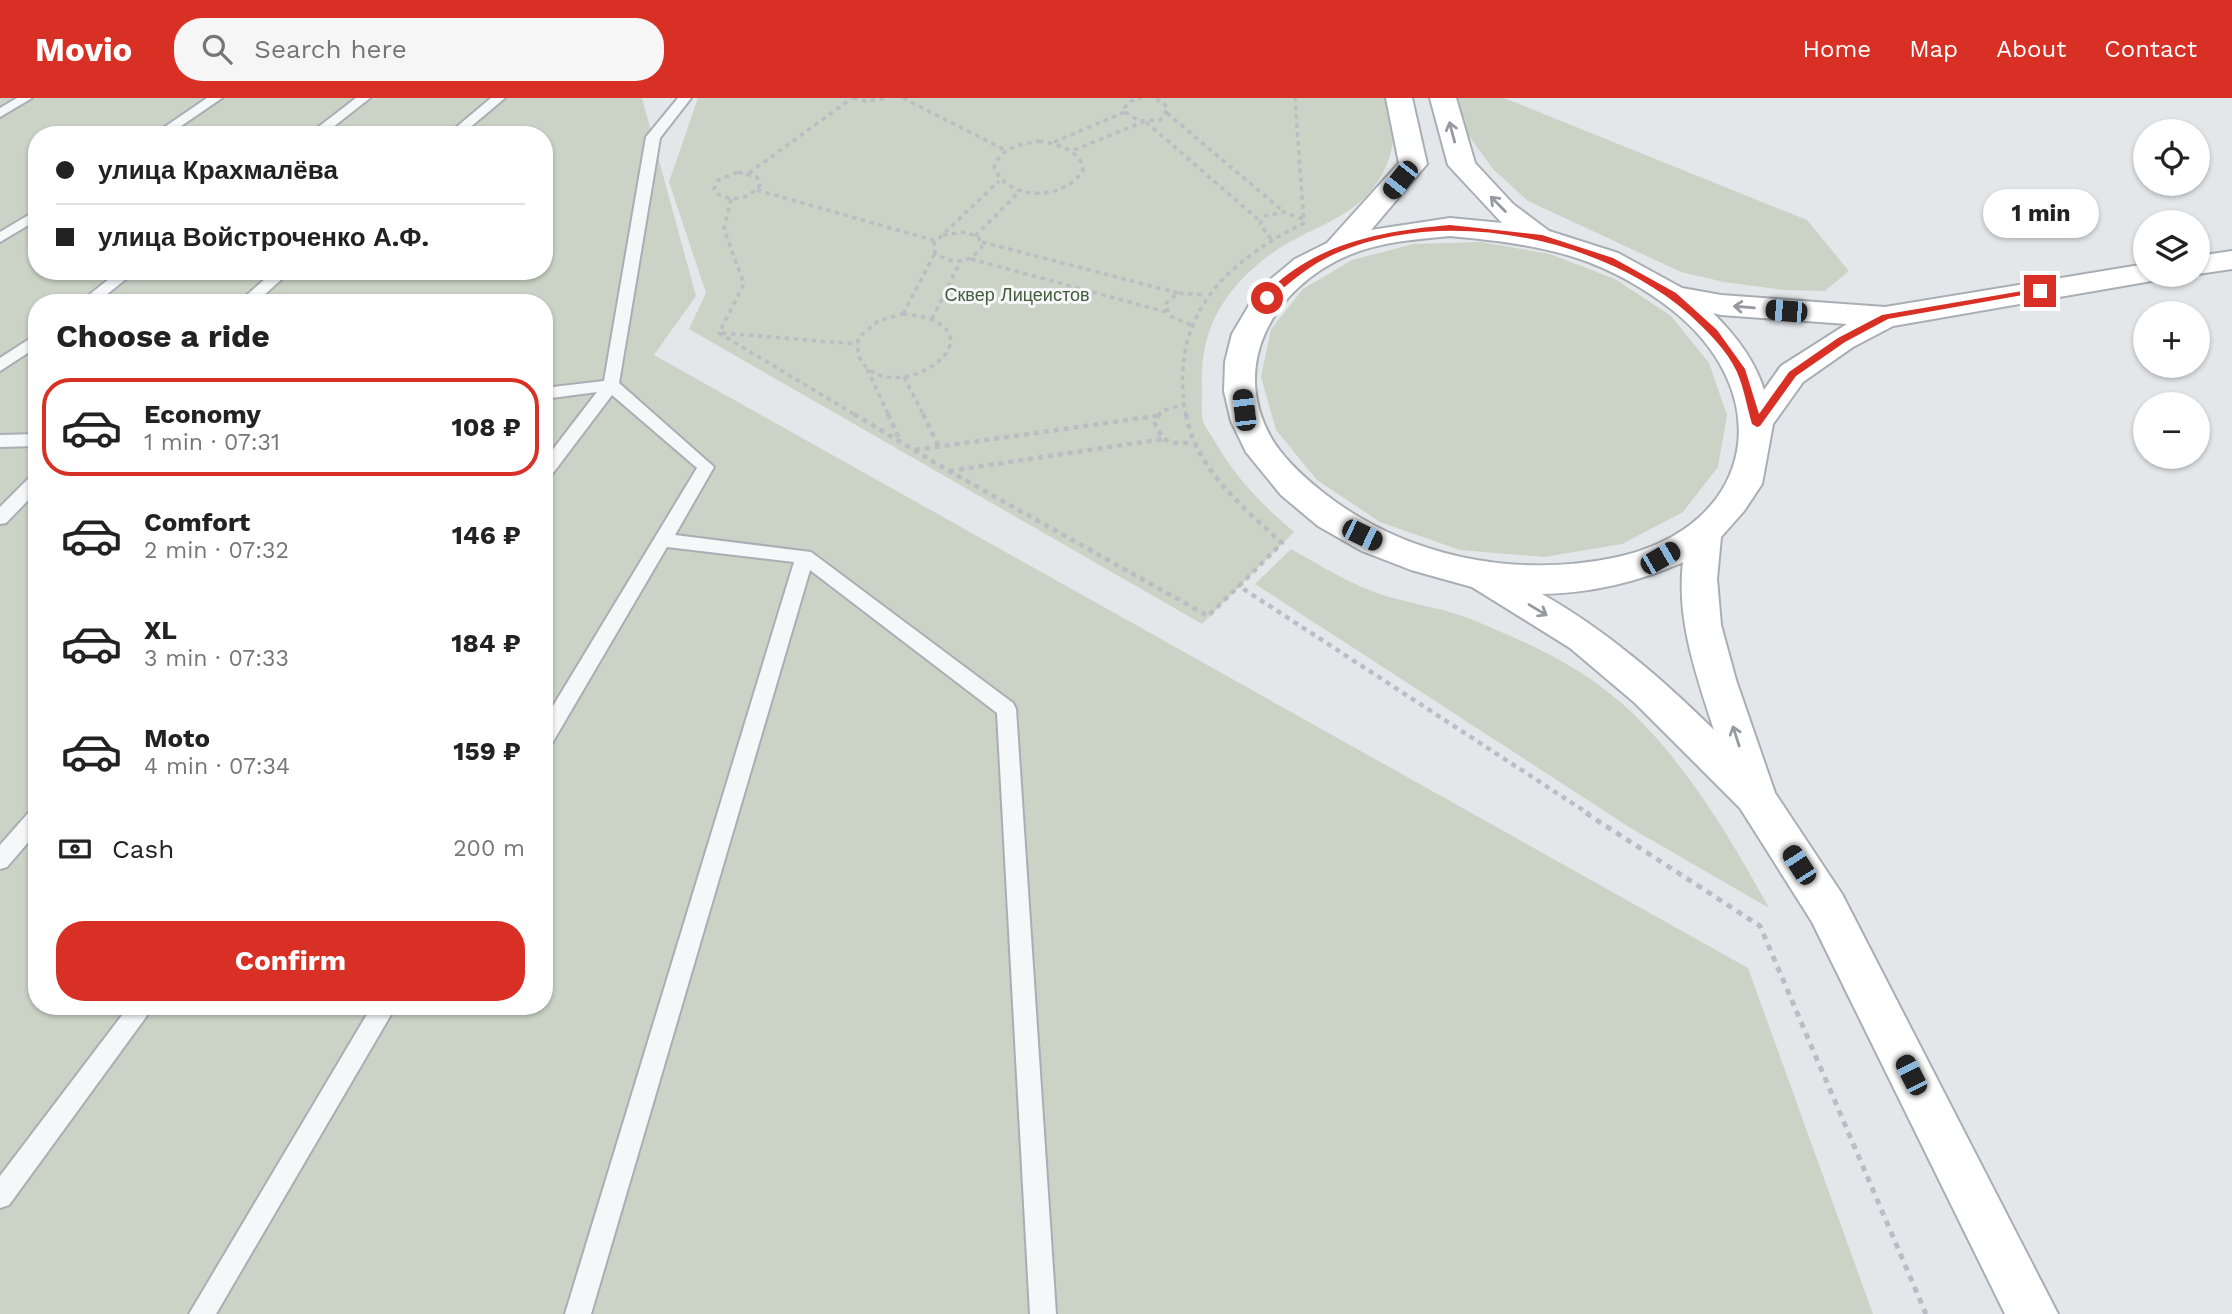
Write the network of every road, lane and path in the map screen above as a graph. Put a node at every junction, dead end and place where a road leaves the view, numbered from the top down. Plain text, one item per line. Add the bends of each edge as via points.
1 (26, 98) edge
2 (216, 98) edge
3 (363, 98) edge
4 (499, 98) edge
5 (685, 98) edge
6 (852, 98) edge
7 (889, 98) edge
8 (903, 98) edge
9 (1142, 98) edge
10 (1151, 98) edge
11 (1295, 98) edge
12 (1399, 98) edge
13 (1443, 98) edge
14 (1125, 112) junction
15 (0, 113) edge
16 (1167, 113) junction
17 (1144, 122) junction
18 (173, 126) edge
19 (326, 126) edge
20 (464, 126) edge
21 (1054, 142) junction
22 (1005, 150) junction
23 (1073, 151) junction
24 (749, 173) junction
25 (999, 181) junction
26 (757, 190) junction
27 (1019, 191) junction
28 (731, 199) junction
29 (1284, 212) junction
30 (28, 220) edge
31 (1304, 220) junction
32 (1261, 222) junction
33 (943, 235) junction
34 (975, 236) junction
35 (1539, 237) junction
36 (0, 238) edge
37 (1271, 239) junction
38 (936, 241) junction
39 (982, 242) junction
40 (1337, 249) junction
41 (934, 253) junction
42 (971, 259) junction
43 (2232, 260) edge
44 (960, 262) junction
45 (2210, 263) edge
46 (2133, 275) edge
47 (117, 280) edge
48 (273, 280) edge
49 (1178, 293) junction
50 (98, 294) edge
51 (256, 294) edge
52 (1206, 295) junction
53 (1673, 295) junction
54 (1166, 313) junction
55 (903, 314) junction
56 (1885, 317) junction
57 (932, 319) junction
58 (1192, 325) junction
59 (719, 333) junction
60 (857, 344) junction
61 (28, 346) edge
62 (0, 366) edge
63 (867, 368) junction
64 (904, 377) junction
65 (611, 385) junction
66 (553, 393) edge
67 (1184, 404) junction
68 (1156, 416) junction
69 (1757, 424) junction
70 (1163, 439) junction
71 (28, 440) edge
72 (0, 441) edge
73 (900, 441) junction
74 (1194, 443) junction
75 (939, 447) junction
76 (915, 450) junction
77 (553, 461) edge
78 (949, 471) junction
79 (28, 489) edge
80 (0, 518) edge
81 (1704, 533) junction
82 (663, 540) junction
83 (805, 557) junction
84 (1479, 575) junction
85 (1239, 586) junction
86 (553, 724) edge
87 (1757, 800) junction
88 (28, 827) edge
89 (0, 860) edge
90 (136, 1015) edge
91 (380, 1015) edge
92 (0, 1196) edge
93 (202, 1314) edge
94 (578, 1314) edge
95 (1043, 1314) edge
96 (1926, 1314) edge
97 (2032, 1314) edge

1 - 15 lane
2 - 18 lane
3 - 19 lane
4 - 20 lane
5 - 65 lane via 653,137
6 - 7 path
6 - 24 path
8 - 22 path
9 - 14 path via 1131,101
10 - 16 path via 1163,102
11 - 31 path
12 - 40 main road via 1413,164
35 -> 13 main road via 1503,210 1462,165
14 - 17 path
14 - 21 path
16 - 17 path via 1160,120
16 - 29 path
17 - 23 path
17 - 32 path
21 - 22 path via 1025,142
21 - 23 path
22 - 25 path via 993,169
23 - 27 path via 1082,169 1070,184 1044,193
24 - 26 path via 760,180
24 - 28 path via 730,173 715,184 716,193
25 - 27 path
25 - 33 path
26 - 28 path
26 - 38 path
27 - 34 path
28 - 59 path via 724,229 744,284
29 - 31 path
29 - 32 path via 1271,213
30 - 36 lane
31 - 37 path
32 - 37 path
33 - 34 path
33 - 38 path
34 - 39 path
35 - 40 main road via 1450,227 1399,232
35 - 53 main road via 1610,260
37 - 52 path via 1230,268
38 - 41 path
39 - 42 path via 980,252
39 - 49 path
40 - 84 main road via 1298,271 1267,298 1247,332 1239,370 1244,410 1263,451 1288,481 1343,526 1400,554
41 - 44 path
41 - 55 path
42 - 44 path
42 - 54 path
43 - 45 main road
44 - 57 path
46 - 56 main road
47 - 50 lane
48 - 51 lane
49 - 52 path
49 - 54 path via 1167,299
52 - 58 path
56 -> 53 main road via 1721,305
53 - 69 main road via 1714,332 1741,371
54 - 58 path
55 - 57 path
55 - 60 path via 875,322
56 - 69 main road via 1792,374
57 - 64 path via 950,335 947,355 926,372
58 - 67 path via 1183,358
59 - 60 path
59 - 73 path
60 - 63 path via 859,360
61 - 62 lane
63 - 64 path
63 - 73 path
64 - 75 path
65 - 66 lane
65 - 77 lane
65 - 82 lane via 706,467
67 - 68 path
67 - 74 path
68 - 70 path via 1155,428
68 - 75 path
69 - 81 main road via 1746,482
70 - 74 path
70 - 78 path
71 - 72 lane
73 - 76 path
74 - 85 path via 1237,500 1282,542
75 - 76 path
76 - 78 path
78 - 85 path via 1208,616
79 - 80 lane
81 - 84 main road via 1660,558 1605,574 1543,580
87 -> 81 main road via 1703,625 1699,579
82 - 83 lane
82 - 86 lane
83 - 94 lane
83 - 95 lane via 1006,709
84 -> 87 main road via 1611,658
85 - 96 path via 1760,926
87 - 97 main road via 1827,908
88 - 89 lane
90 - 92 lane
91 - 93 lane

